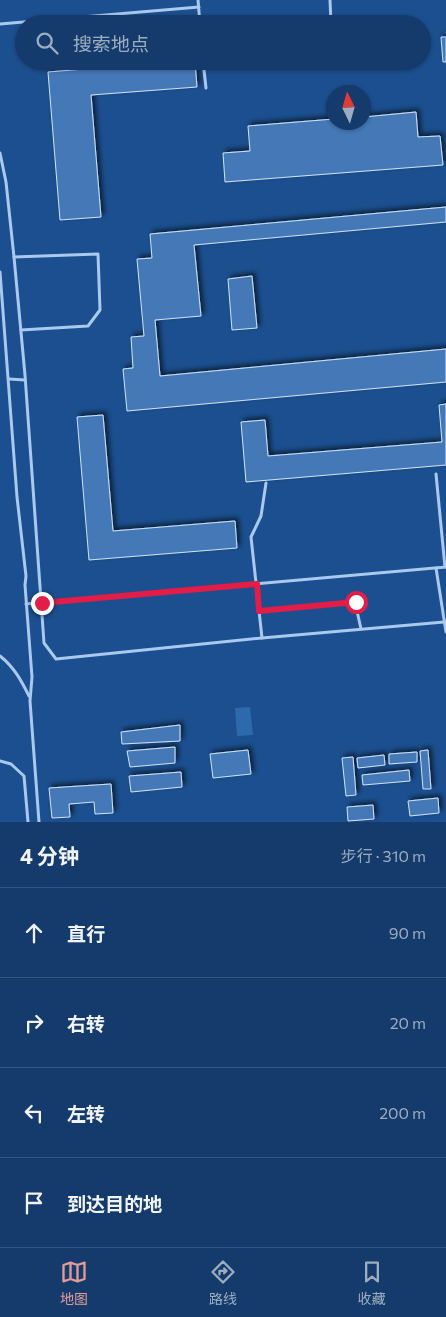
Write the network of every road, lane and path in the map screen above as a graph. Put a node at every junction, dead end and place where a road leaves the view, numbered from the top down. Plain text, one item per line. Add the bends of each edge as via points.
1 (198, 0) edge
2 (330, 0) edge
3 (199, 7) junction
4 (105, 15) edge
5 (199, 15) edge
6 (331, 15) edge
7 (15, 23) edge
8 (0, 24) edge
9 (205, 70) edge
10 (206, 88) dead end
11 (0, 153) edge
12 (14, 257) junction
13 (0, 272) edge
14 (20, 330) junction
15 (9, 380) junction
16 (25, 380) junction
17 (436, 474) dead end
18 (266, 483) dead end
19 (445, 567) edge
20 (436, 568) junction
21 (257, 584) junction
22 (42, 603) junction
23 (26, 604) junction
24 (259, 611) junction
25 (444, 622) junction
26 (361, 629) junction
27 (446, 632) edge
28 (262, 638) junction
29 (0, 656) edge
30 (30, 696) junction
31 (0, 761) edge
32 (28, 822) edge
33 (39, 822) edge

1 - 3 lane
2 - 6 lane
3 - 4 lane
3 - 5 lane
7 - 8 lane
9 - 10 lane
11 - 12 lane
12 - 14 lane
12 - 14 lane via 98,254 100,310 88,326
13 - 15 lane
14 - 16 lane
15 - 16 lane
15 - 23 lane
16 - 22 lane
17 - 19 lane
18 - 21 lane via 261,516 251,537
19 - 20 lane
20 - 21 lane
20 - 25 lane
21 - 22 lane
21 - 24 lane
22 - 23 lane
22 - 28 lane via 44,643 56,659
23 - 30 lane via 32,677
24 - 26 lane via 356,602
24 - 28 lane
25 - 26 lane
25 - 27 lane
26 - 28 lane
29 - 30 lane via 19,676
30 - 33 lane
31 - 32 lane via 11,764 24,776

